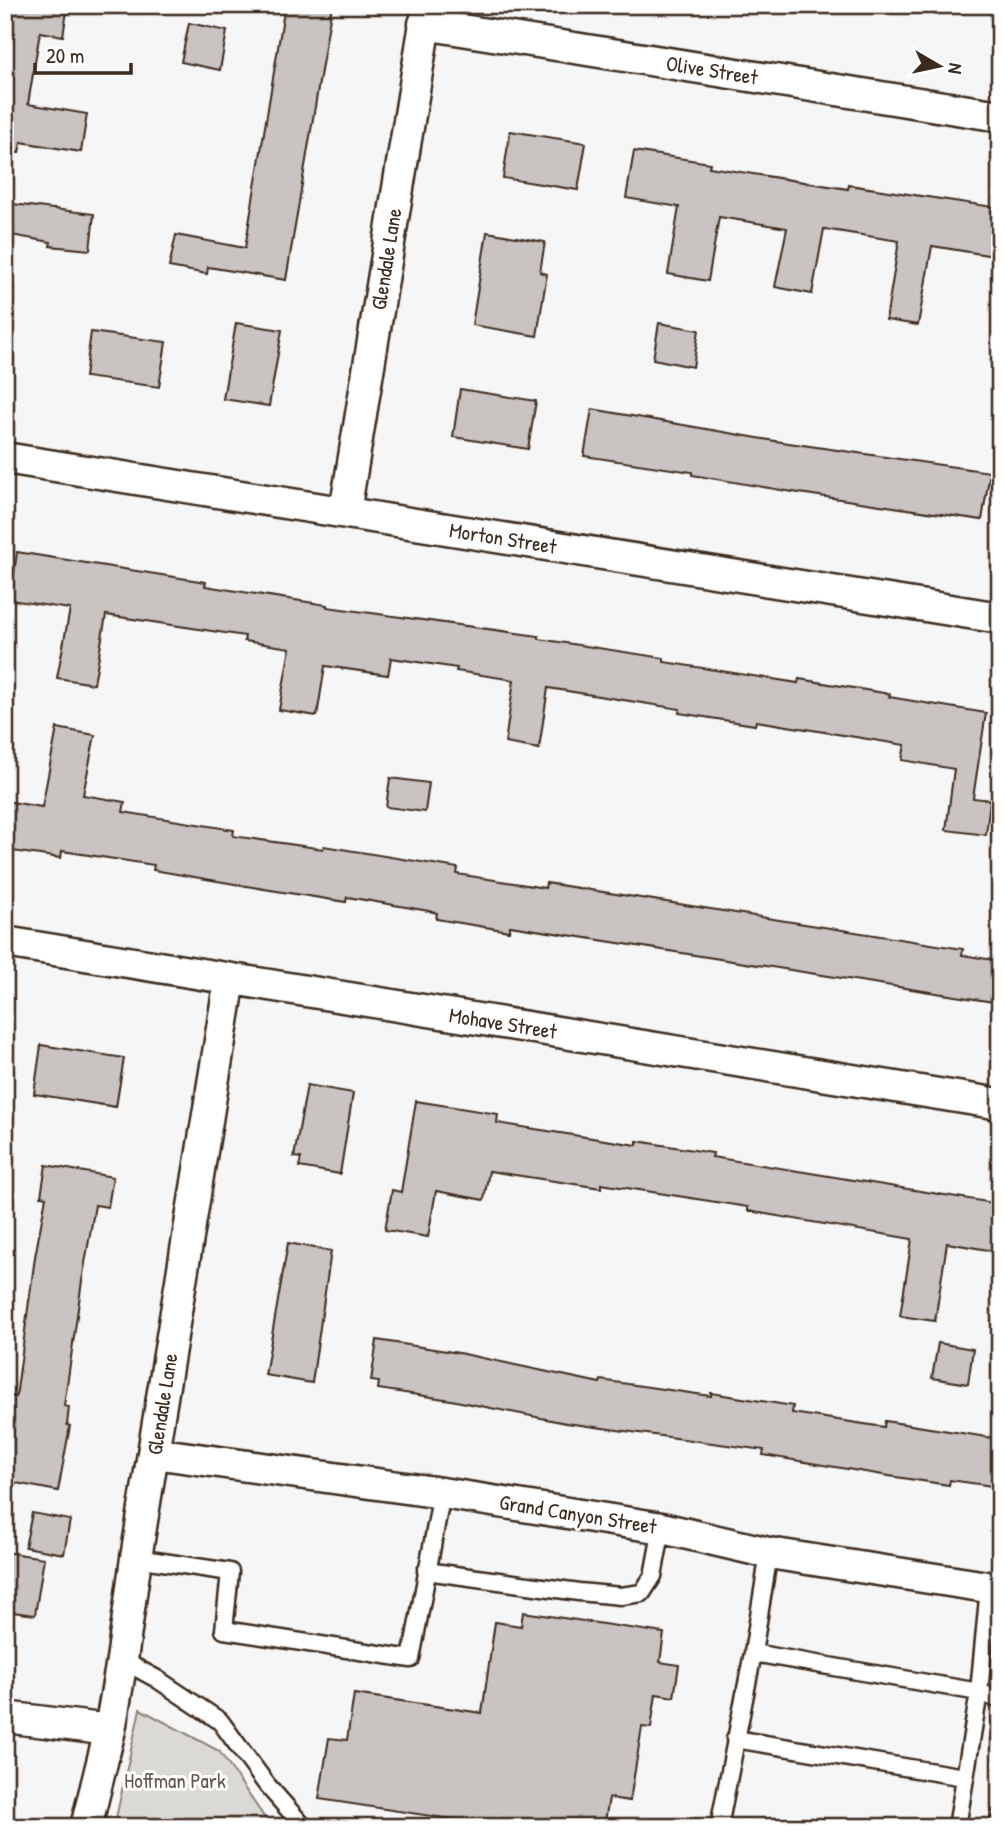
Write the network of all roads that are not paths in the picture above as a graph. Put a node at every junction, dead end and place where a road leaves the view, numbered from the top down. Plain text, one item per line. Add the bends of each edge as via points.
1 (426, 15) edge
2 (1000, 116) edge
3 (5, 458) edge
4 (345, 512) junction
5 (1000, 618) edge
6 (5, 942) edge
7 (230, 979) junction
8 (1000, 1104) edge
9 (154, 1453) junction
10 (442, 1493) junction
11 (662, 1528) junction
12 (769, 1553) junction
13 (136, 1558) junction
14 (426, 1571) junction
15 (994, 1588) edge
16 (752, 1653) junction
17 (122, 1660) junction
18 (979, 1692) junction
19 (1000, 1700) edge
20 (5, 1717) edge
21 (110, 1730) junction
22 (735, 1738) junction
23 (964, 1777) junction
24 (1000, 1816) edge
25 (721, 1826) edge
26 (86, 1827) edge
27 (304, 1827) edge
28 (957, 1827) edge
29 (998, 1827) edge

1 - 2 street, Olive Street
1 - 4 street, Glendale Lane
3 - 4 street, Morton Street
4 - 5 street, Morton Street
6 - 7 street, Mohave Street
7 - 8 street, Mohave Street
7 - 9 street, Glendale Lane
9 - 10 street, Grand Canyon Street
9 - 13 street, Glendale Lane
10 - 11 street, Grand Canyon Street
10 - 14 lane
11 - 12 street, Grand Canyon Street
11 - 14 lane via 653,1576 642,1592 621,1596
12 - 15 street, Grand Canyon Street
12 - 16 lane
13 - 14 lane via 230,1572 224,1630 411,1659
13 - 17 street, Glendale Lane
15 - 18 lane
16 - 18 lane
16 - 22 lane
17 - 21 street, Glendale Lane
17 - 27 lane via 219,1721
18 - 19 lane
18 - 23 lane
20 - 21 street
21 - 26 street, Glendale Lane
22 - 23 lane
22 - 25 lane
23 - 28 lane
24 - 29 lane

